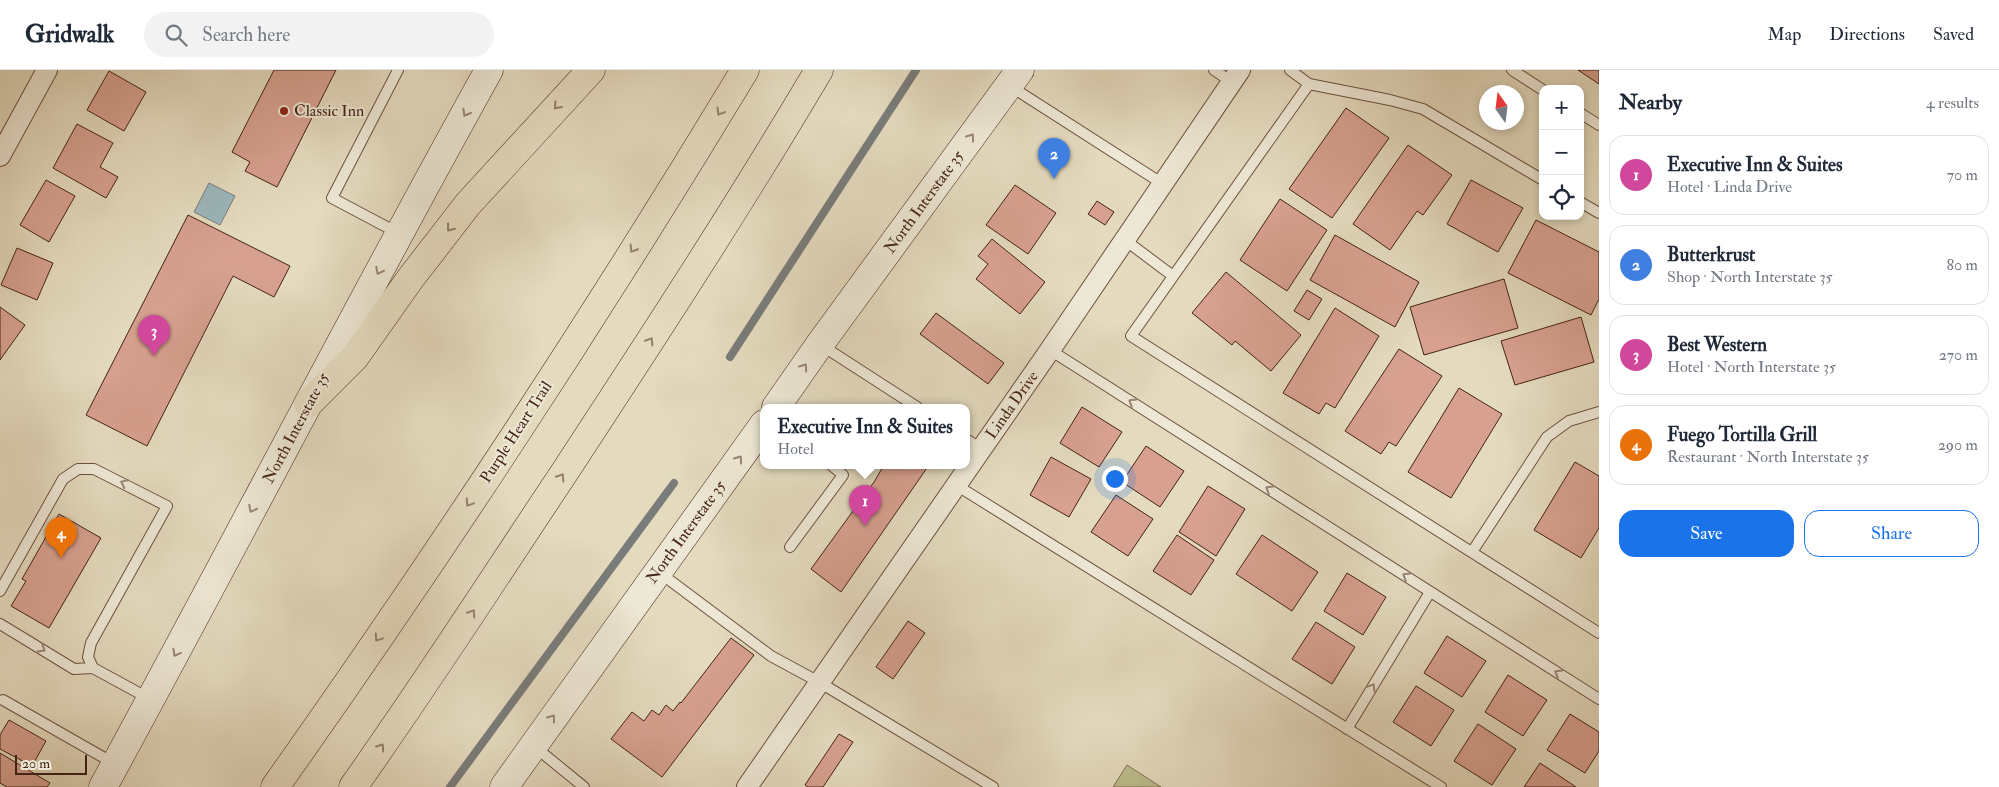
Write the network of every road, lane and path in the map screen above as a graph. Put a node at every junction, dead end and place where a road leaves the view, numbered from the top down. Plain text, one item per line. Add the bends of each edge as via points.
1 (47, 70) edge
2 (398, 70) edge
3 (490, 70) edge
4 (590, 70) edge
5 (745, 70) edge
6 (819, 70) edge
7 (1214, 70) edge
8 (1290, 70) edge
9 (1512, 70) edge
10 (1236, 76) edge
11 (1014, 78) edge
12 (1309, 84) junction
13 (1539, 87) edge
14 (1584, 116) edge
15 (1599, 125) edge
16 (0, 156) edge
17 (1539, 178) edge
18 (1163, 184) junction
19 (1584, 204) edge
20 (1599, 213) edge
21 (399, 233) junction
22 (1125, 240) junction
23 (1173, 276) junction
24 (820, 344) junction
25 (1050, 350) junction
26 (308, 404) junction
27 (778, 404) edge
28 (912, 404) edge
29 (1599, 412) edge
30 (760, 429) edge
31 (974, 444) edge
32 (836, 469) edge
33 (963, 469) edge
34 (956, 485) junction
35 (790, 547) dead end
36 (1472, 552) junction
37 (657, 571) junction
38 (0, 591) edge
39 (1430, 592) junction
40 (0, 624) edge
41 (1599, 633) edge
42 (93, 668) junction
43 (819, 682) junction
44 (1599, 699) edge
45 (3, 700) dead end
46 (151, 700) junction
47 (1347, 729) junction
48 (532, 745) junction
49 (109, 776) edge
50 (1427, 783) edge
51 (581, 786) edge
52 (275, 787) edge
53 (353, 787) edge
54 (504, 787) edge
55 (747, 787) edge
56 (993, 787) edge
57 (1441, 787) edge

1 - 16 street
2 - 21 lane via 332,198
3 -> 21 main road, North Interstate 35
4 -> 26 highway via 468,204 355,357
5 -> 52 highway, Purple Heart Trail via 512,440
53 -> 6 highway via 416,698 640,357
7 - 10 lane
8 - 12 lane
9 - 13 lane
10 - 18 street, Linda Drive
11 - 18 lane
24 -> 11 main road, North Interstate 35
12 - 17 lane via 1423,109
12 - 23 lane
14 - 15 lane
18 - 22 street, Linda Drive
19 - 20 lane
21 -> 26 main road, North Interstate 35
22 - 23 lane
22 - 25 street, Linda Drive
23 - 36 lane via 1131,336
27 -> 24 main road, North Interstate 35
24 - 28 lane
25 - 31 street, Linda Drive
39 -> 25 lane
26 -> 46 main road, North Interstate 35
29 - 36 lane via 1569,421 1547,436
37 -> 30 main road, North Interstate 35
32 - 35 lane via 843,475
33 - 34 street, Linda Drive
34 - 43 street, Linda Drive
34 - 47 lane
36 - 41 lane
37 - 43 lane via 772,656
48 -> 37 main road, North Interstate 35
42 -> 38 lane via 88,657 91,643 167,506 94,468 78,469 63,479
44 -> 39 lane
47 -> 39 lane
40 -> 42 lane via 74,669
42 - 46 lane
43 - 55 street, Linda Drive
43 - 56 lane
45 - 49 lane
46 - 49 main road, North Interstate 35
47 - 50 lane
48 - 51 lane
48 - 54 main road, North Interstate 35
50 - 57 lane

